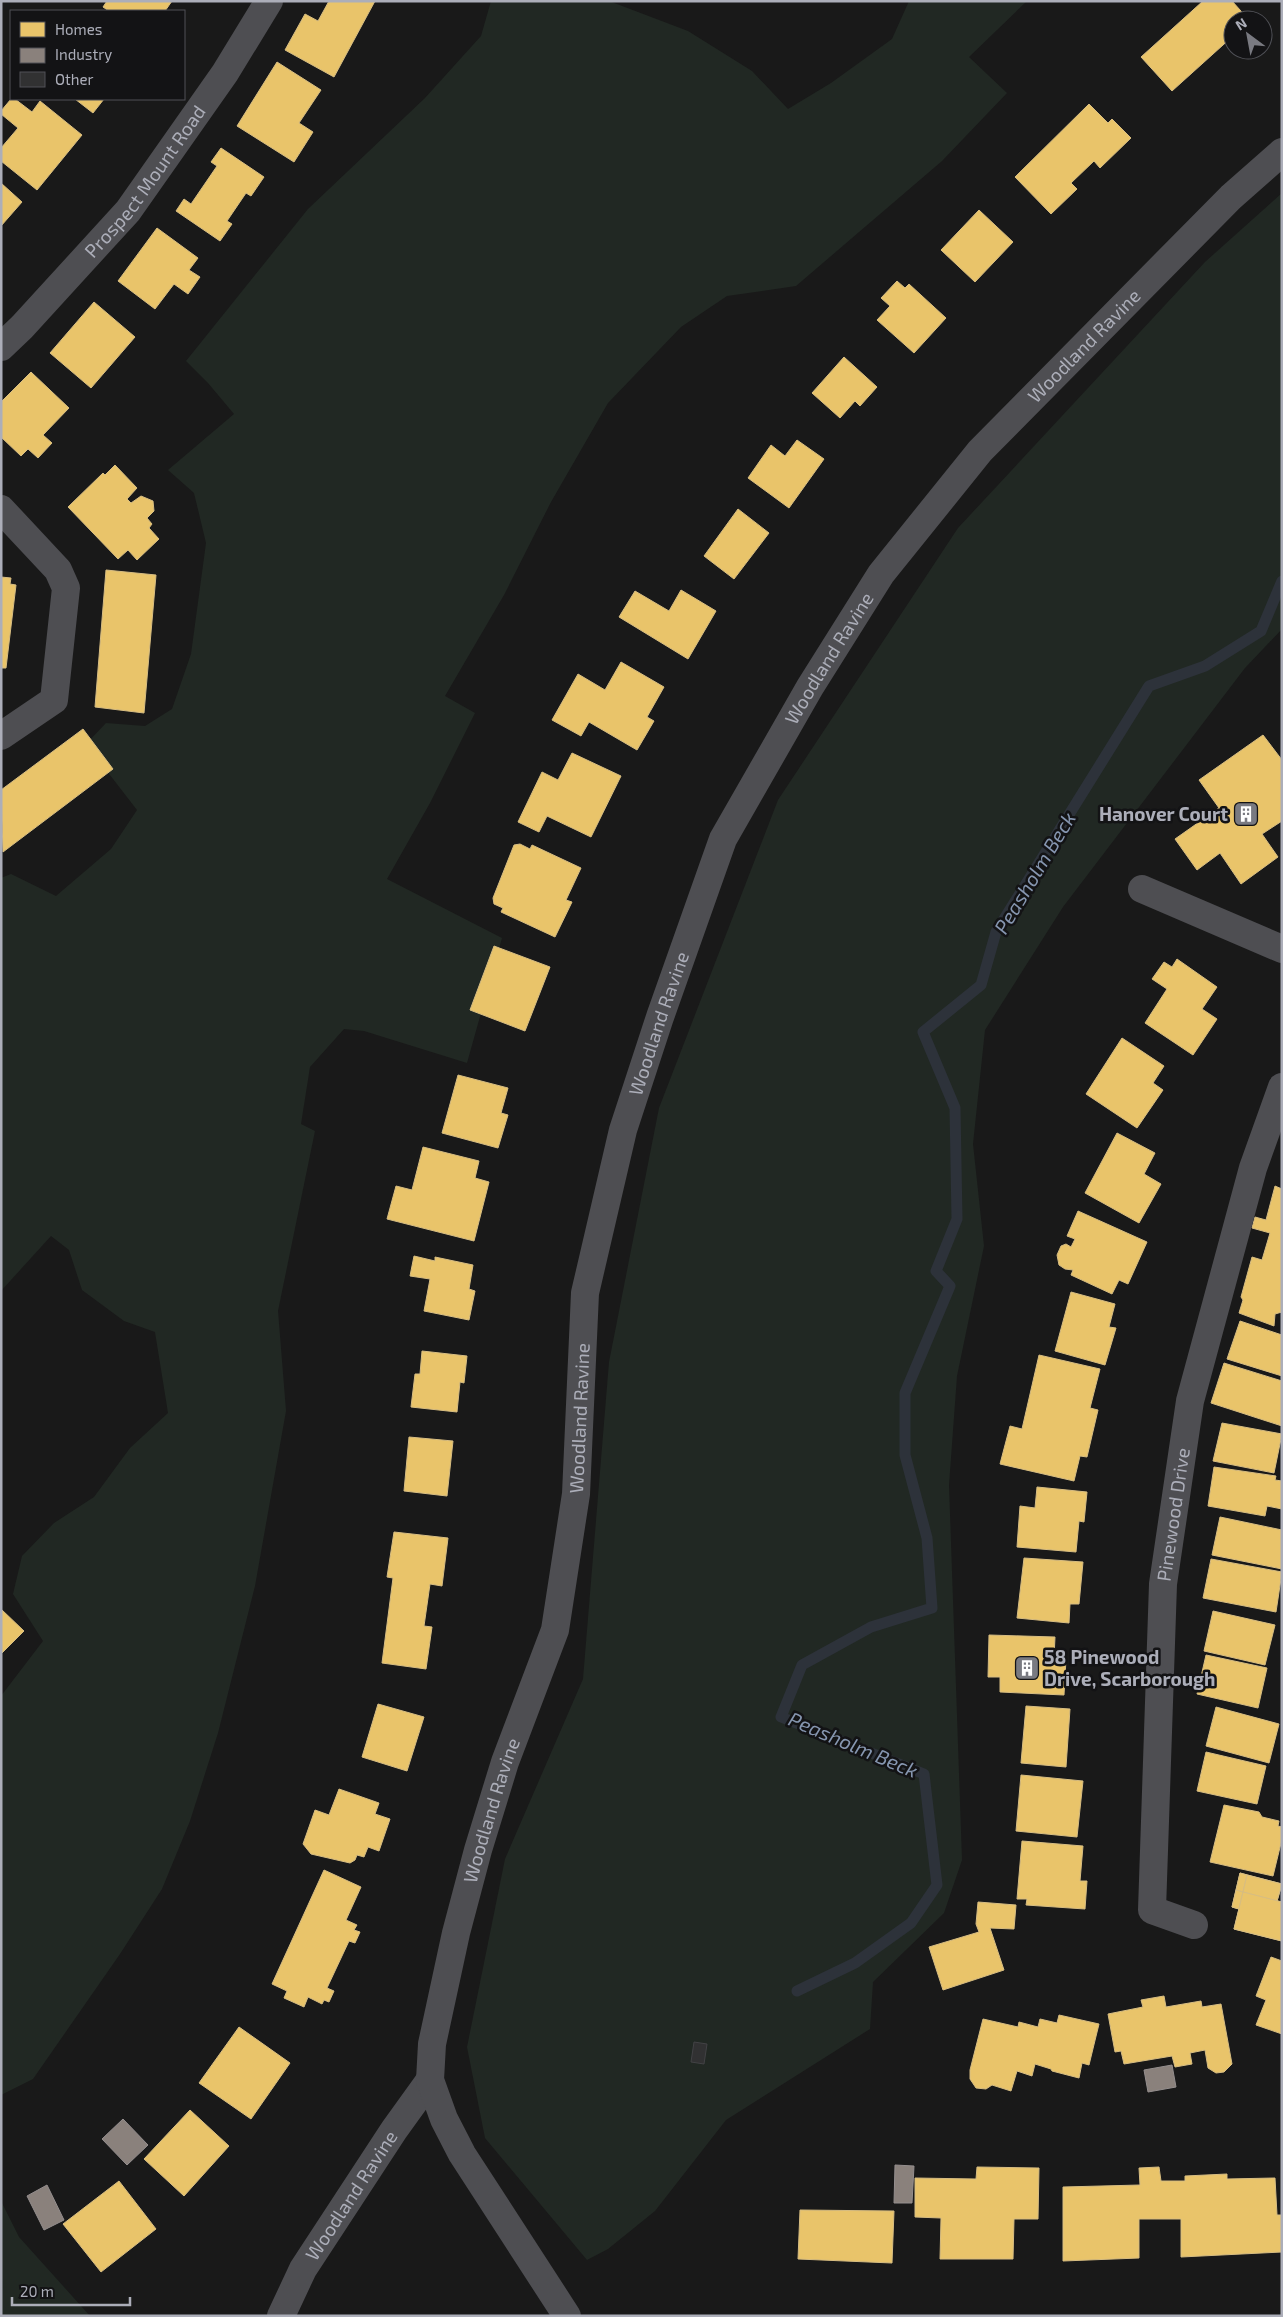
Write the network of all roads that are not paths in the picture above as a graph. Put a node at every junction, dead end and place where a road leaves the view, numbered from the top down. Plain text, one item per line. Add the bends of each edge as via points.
1 (269, 1) edge
2 (1282, 152) edge
3 (1, 347) edge
4 (1, 509) edge
5 (1, 736) edge
6 (1142, 888) dead end
7 (1282, 949) edge
8 (1282, 1087) edge
9 (1194, 1925) dead end
10 (430, 2080) junction
11 (281, 2316) edge
12 (566, 2316) edge

1 - 3 street, Prospect Mount Road via 225,73 128,211
2 - 10 street, Woodland Ravine via 1231,198 980,451 881,574 810,687 723,840 623,1130 585,1293 576,1494 555,1630 505,1762 478,1850 432,2044
4 - 5 street via 58,570 66,588 54,700
6 - 7 street
8 - 9 street, Pinewood Drive via 1253,1168 1190,1401 1162,1584 1152,1910
10 - 11 street, Woodland Ravine via 303,2269
10 - 12 street, Woodland Ravine via 444,2119 462,2154

